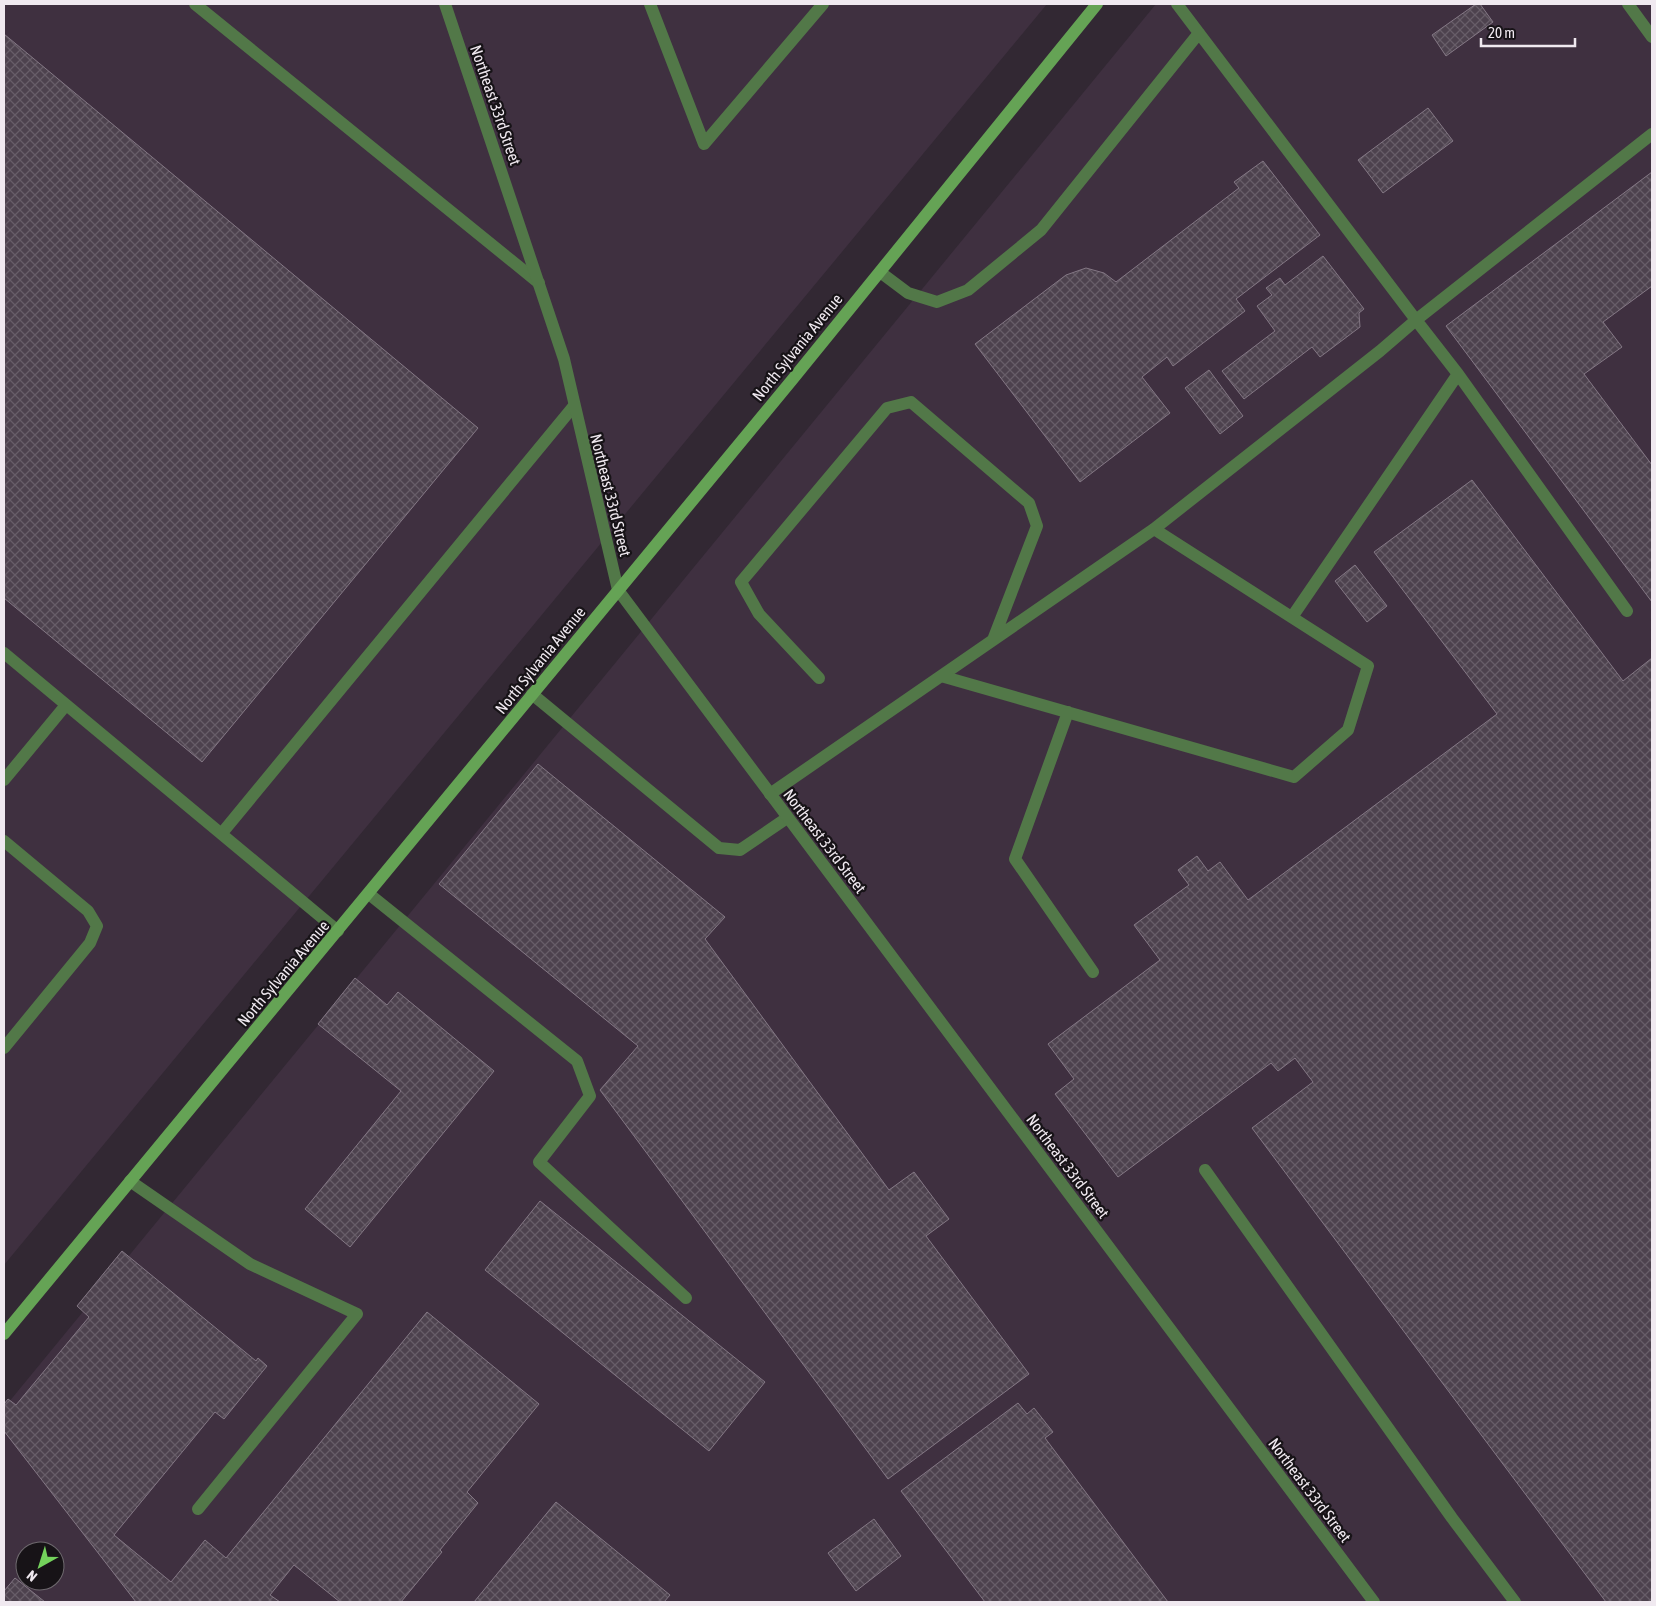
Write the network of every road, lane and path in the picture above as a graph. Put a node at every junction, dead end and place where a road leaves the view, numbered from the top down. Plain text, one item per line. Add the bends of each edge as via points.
1 (195, 4) edge
2 (445, 4) edge
3 (650, 4) edge
4 (824, 4) edge
5 (1097, 4) edge
6 (1177, 4) edge
7 (1628, 4) edge
8 (1200, 33) junction
9 (1652, 37) edge
10 (1652, 134) edge
11 (880, 272) junction
12 (539, 283) junction
13 (1416, 320) junction
14 (1458, 374) junction
15 (573, 407) junction
16 (1154, 529) junction
17 (618, 590) junction
18 (1627, 611) dead end
19 (1292, 617) junction
20 (993, 640) junction
21 (4, 652) edge
22 (942, 676) junction
23 (818, 678) dead end
24 (532, 694) junction
25 (66, 705) junction
26 (1068, 712) junction
27 (4, 780) edge
28 (770, 794) junction
29 (787, 818) junction
30 (222, 833) junction
31 (4, 841) edge
32 (369, 894) junction
33 (338, 931) junction
34 (1093, 972) dead end
35 (4, 1048) edge
36 (1205, 1170) dead end
37 (130, 1181) junction
38 (686, 1298) dead end
39 (4, 1334) edge
40 (198, 1509) dead end
41 (1374, 1602) edge
42 (1514, 1602) edge

1 - 12 street
2 - 12 street, Northeast 33rd Street
3 - 4 street via 704,144
5 - 11 main road, North Sylvania Avenue
6 - 8 street
7 - 9 street
8 - 11 street via 1041,230 968,290 938,302 908,293
8 - 13 street
10 - 13 street
11 - 17 main road, North Sylvania Avenue
12 - 15 street, Northeast 33rd Street via 564,359
13 - 14 street
13 - 16 street
14 - 18 street
14 - 19 street
15 - 17 street, Northeast 33rd Street
15 - 30 street
16 - 19 street
16 - 20 street
17 - 24 main road, North Sylvania Avenue
17 - 28 street, Northeast 33rd Street
19 - 26 street via 1368,666 1348,730 1294,777
20 - 22 street
20 - 23 street via 1038,526 1029,503 911,402 888,408 741,582 759,614
21 - 25 street
22 - 26 street
22 - 28 street
24 - 29 street via 719,848 740,850
24 - 32 main road, North Sylvania Avenue
25 - 27 street
25 - 30 street
26 - 34 street via 1015,859
28 - 29 street, Northeast 33rd Street
29 - 41 street, Northeast 33rd Street
30 - 33 street
31 - 35 street via 88,911 96,926 90,943
32 - 33 main road, North Sylvania Avenue
32 - 38 street via 578,1062 590,1096 539,1162
33 - 37 main road, North Sylvania Avenue
36 - 42 street
37 - 39 main road, North Sylvania Avenue
37 - 40 street via 250,1264 357,1314

